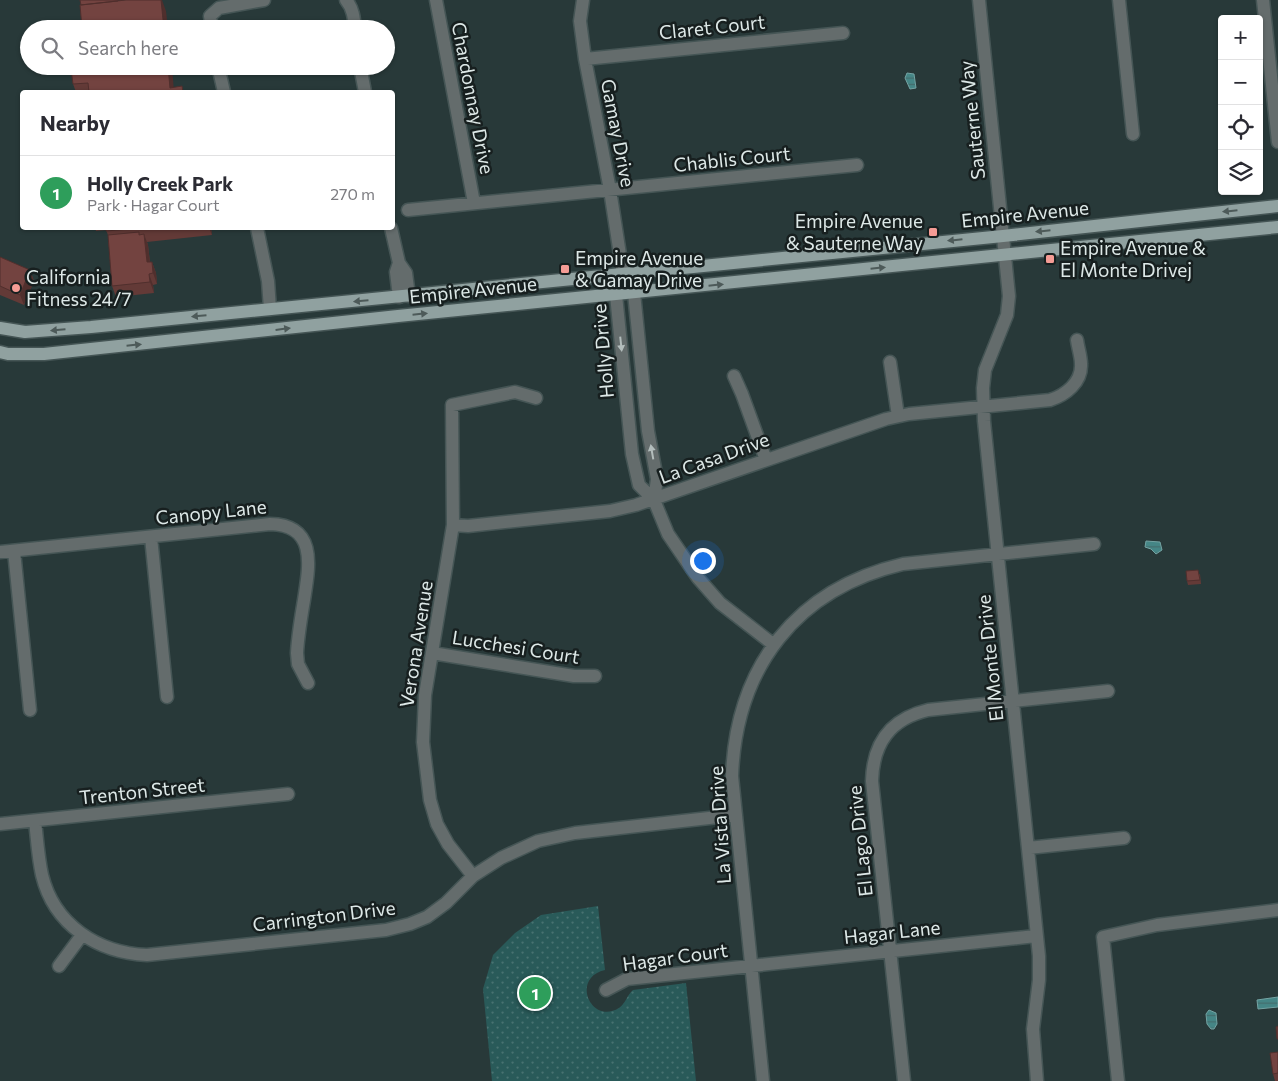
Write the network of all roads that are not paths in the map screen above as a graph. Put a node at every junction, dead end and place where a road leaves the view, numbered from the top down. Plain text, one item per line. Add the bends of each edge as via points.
1 (264, 0) edge
2 (346, 0) edge
3 (436, 0) edge
4 (583, 0) edge
5 (979, 0) edge
6 (1119, 0) edge
7 (1263, 0) edge
8 (211, 20) edge
9 (354, 20) edge
10 (1272, 22) edge
11 (843, 33) dead end
12 (585, 59) junction
13 (220, 75) edge
14 (362, 75) edge
15 (224, 90) edge
16 (365, 90) edge
17 (1133, 134) dead end
18 (1278, 142) edge
19 (857, 165) dead end
20 (610, 190) junction
21 (474, 204) junction
22 (1278, 206) edge
23 (408, 210) dead end
24 (1278, 227) edge
25 (257, 230) edge
26 (391, 230) edge
27 (1003, 236) junction
28 (1005, 256) junction
29 (623, 274) junction
30 (634, 293) junction
31 (616, 295) junction
32 (404, 297) junction
33 (270, 309) junction
34 (336, 323) junction
35 (0, 328) edge
36 (1077, 340) dead end
37 (0, 352) edge
38 (890, 362) dead end
39 (734, 376) dead end
40 (536, 398) dead end
41 (984, 407) junction
42 (898, 416) junction
43 (766, 460) junction
44 (654, 500) junction
45 (453, 525) junction
46 (151, 537) junction
47 (1094, 544) dead end
48 (14, 551) junction
49 (0, 552) edge
50 (998, 554) junction
51 (774, 645) junction
52 (432, 653) junction
53 (595, 676) dead end
54 (308, 683) dead end
55 (1108, 691) dead end
56 (167, 697) dead end
57 (1014, 701) junction
58 (30, 710) dead end
59 (288, 794) dead end
60 (736, 816) junction
61 (36, 821) junction
62 (0, 824) edge
63 (1124, 838) dead end
64 (1028, 848) junction
65 (473, 876) junction
66 (1278, 910) edge
67 (82, 935) junction
68 (1036, 936) junction
69 (890, 952) junction
70 (59, 966) dead end
71 (751, 966) junction
72 (606, 990) dead end
73 (763, 1081) edge
74 (904, 1081) edge
75 (1036, 1081) edge
76 (1118, 1081) edge

1 - 8 street via 219,8 210,16
2 - 9 street
3 - 21 street, Chardonnay Drive
4 - 12 street, Gamay Drive via 580,21
5 - 27 street, Sauterne Way
6 - 17 street
7 - 10 street
10 - 18 street
11 - 12 street, Claret Court
12 - 20 street, Gamay Drive
13 - 15 street
14 - 16 street
19 - 20 street, Chablis Court
20 - 21 street, Chablis Court
20 - 29 street, Gamay Drive
21 - 23 street, Chablis Court
22 -> 27 main road, Empire Avenue
24 - 28 main road, Empire Avenue
25 - 33 street via 268,280
26 - 32 street via 398,263 406,273
27 - 28 street, El Monte Drive
27 -> 29 main road, Empire Avenue
30 -> 28 main road, Empire Avenue
28 - 41 street, El Monte Drive via 1009,296 1007,315 985,370
29 - 30 street, Holly Drive
29 - 31 street, Holly Drive
29 - 32 main road, Empire Avenue
30 - 31 main road, Empire Avenue
44 -> 30 street, Holly Drive via 657,479 648,431
34 -> 31 main road, Empire Avenue
31 -> 44 street, Holly Drive via 632,454 640,484
32 -> 33 main road, Empire Avenue
32 - 34 main road via 402,309 360,314
33 -> 35 main road, Empire Avenue via 25,332
37 -> 34 main road, Empire Avenue via 44,354
36 - 41 street, La Casa Drive via 1082,365 1078,379 1062,396
38 - 42 street
39 - 43 street
40 - 45 street, Verona Avenue via 515,392 452,405
41 - 42 street, La Casa Drive
41 - 50 street, El Monte Drive
42 - 43 street, La Casa Drive
43 - 44 street, La Casa Drive
44 - 45 street, La Casa Drive via 610,511
44 - 51 street, Holly Drive via 668,534 698,578 720,603
45 - 52 street, Verona Avenue
46 - 48 street, Canopy Lane
46 - 54 street, Canopy Lane via 270,524 280,524 295,531 304,542 309,557 297,653 298,664
46 - 56 street
47 - 50 street, La Vista Drive
48 - 49 street, Canopy Lane
48 - 58 street
50 - 51 street, La Vista Drive via 904,564 878,570 830,593 805,611
50 - 57 street, El Monte Drive
51 - 60 street, La Vista Drive via 753,679 737,727 732,776
52 - 53 street, Lucchesi Court via 574,676
52 - 65 street, Verona Avenue via 423,718 430,800 437,824 448,844
55 - 57 street, El Lago Drive
57 - 64 street, El Monte Drive
57 - 69 street, El Lago Drive via 911,714 886,735 877,750 872,781
59 - 61 street, Trenton Street
60 - 65 street, Carrington Drive via 554,836 518,849
60 - 71 street, La Vista Drive
61 - 62 street, Trenton Street
61 - 67 street, Carrington Drive via 42,875 49,897
63 - 64 street
64 - 68 street, El Monte Drive
65 - 67 street, Carrington Drive via 427,917 386,930 148,954 108,948
66 - 76 street via 1157,925 1103,937
67 - 70 street
68 - 69 street, Hagar Lane
68 - 75 street, El Monte Drive via 1040,968 1033,1029
69 - 71 street, Hagar Lane
69 - 74 street, El Lago Drive
71 - 72 street, Hagar Court via 627,979
71 - 73 street, La Vista Drive

